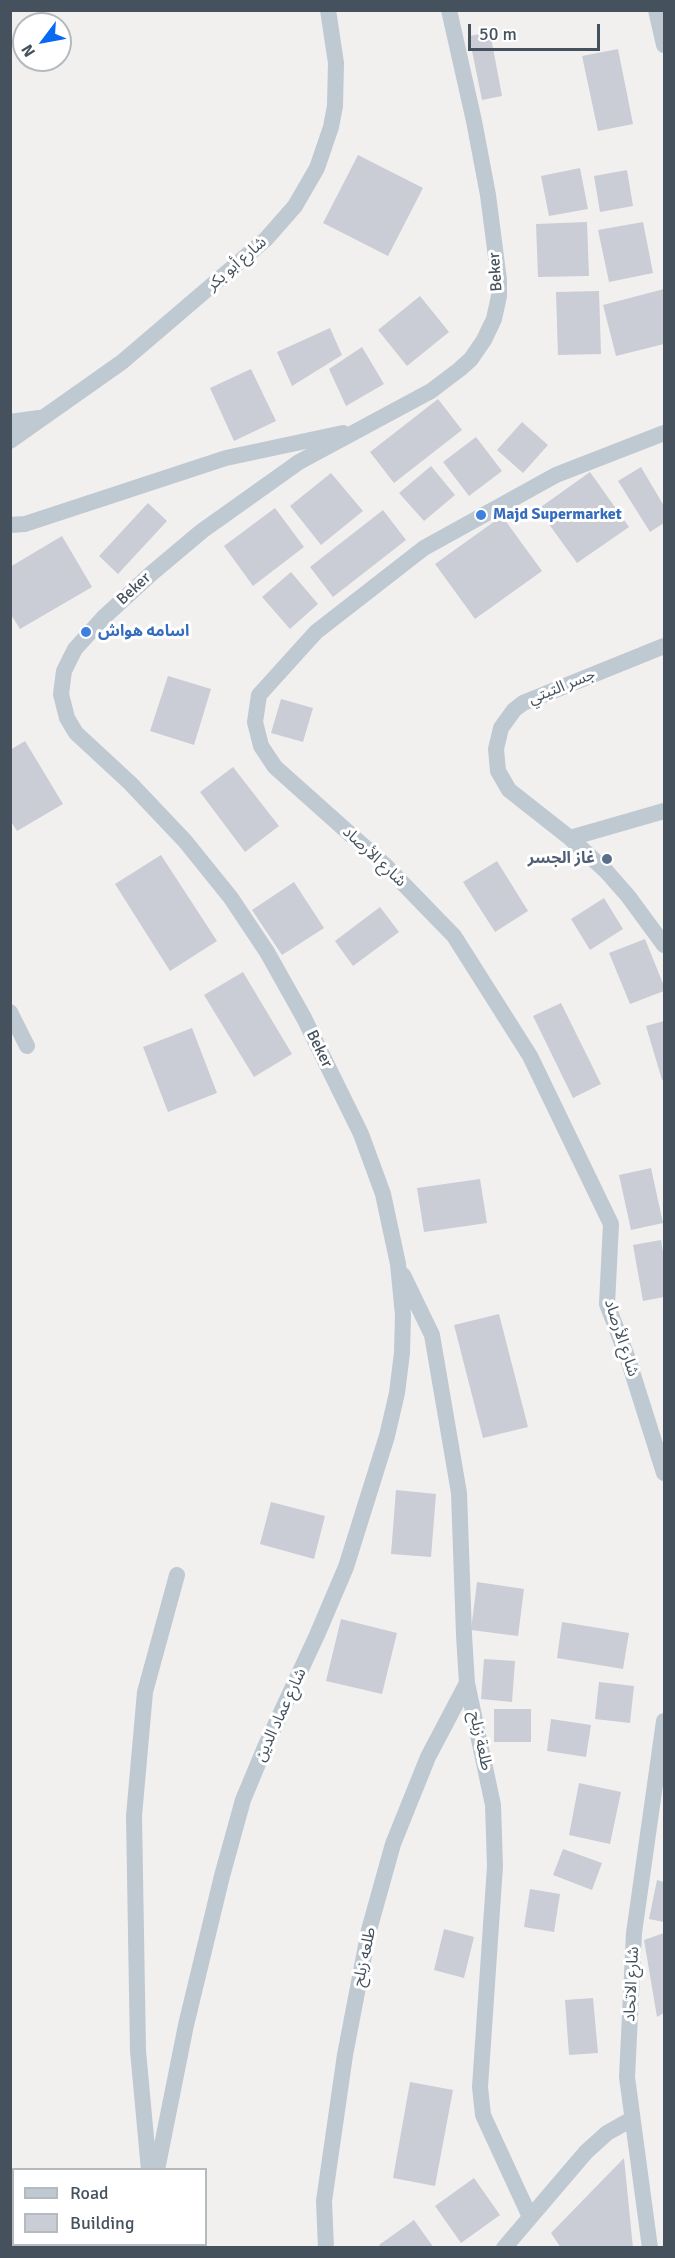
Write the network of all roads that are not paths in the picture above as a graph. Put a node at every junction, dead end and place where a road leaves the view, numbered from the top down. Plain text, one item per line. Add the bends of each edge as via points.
1 (328, 10) edge
2 (449, 10) edge
3 (656, 10) edge
4 (664, 45) edge
5 (43, 418) junction
6 (10, 422) edge
7 (361, 429) junction
8 (664, 433) edge
9 (10, 441) edge
10 (10, 525) edge
11 (664, 646) edge
12 (664, 811) edge
13 (570, 838) junction
14 (664, 945) edge
15 (10, 1012) edge
16 (27, 1046) dead end
17 (398, 1264) junction
18 (664, 1473) edge
19 (177, 1575) dead end
20 (467, 1683) junction
21 (664, 1721) edge
22 (632, 2119) junction
23 (149, 2168) edge
24 (157, 2168) edge
25 (530, 2217) junction
26 (326, 2247) edge
27 (504, 2247) edge
28 (650, 2247) edge

1 - 5 street, شارع أبو بكر via 336,63 335,106 317,168 296,206 266,239 122,362
2 - 7 street, Beker via 488,195 499,296 494,319 471,359 408,405
3 - 4 street
5 - 6 street
5 - 9 street, شارع أبو بكر
7 - 10 street via 226,458 25,524
7 - 17 street, Beker via 299,462 253,493 152,573 75,649 64,671 61,694 67,718 76,733 185,841 231,898 267,952 361,1134 383,1194
8 - 18 street, شارع الأرصاد via 556,474 424,548 316,632 259,695 255,723 261,746 275,767 387,867 454,936 530,1056 611,1224 607,1304
11 - 13 street, جسر التيتي via 533,698 514,710 501,728 496,749 503,782 519,800
12 - 13 street
13 - 14 street, جسر التيتي via 628,896
15 - 16 street
17 - 20 street, طلعة زبلح via 432,1335 459,1493
17 - 24 street, شارع عماد الدين via 402,1353 387,1436 346,1567 243,1800 186,2025
19 - 23 street via 145,1692 134,1816 138,2051
20 - 25 street, طلعة زبلح via 493,1804 495,1845 480,2087 483,2115
20 - 26 street, طلعه زبلح via 428,1757 393,1844 369,1930 345,2055 324,2201
21 - 22 street, شارع الاتحاد via 634,1933 627,2077
22 - 25 street via 607,2133 586,2152
22 - 28 street, شارع الاتحاد
25 - 27 street

